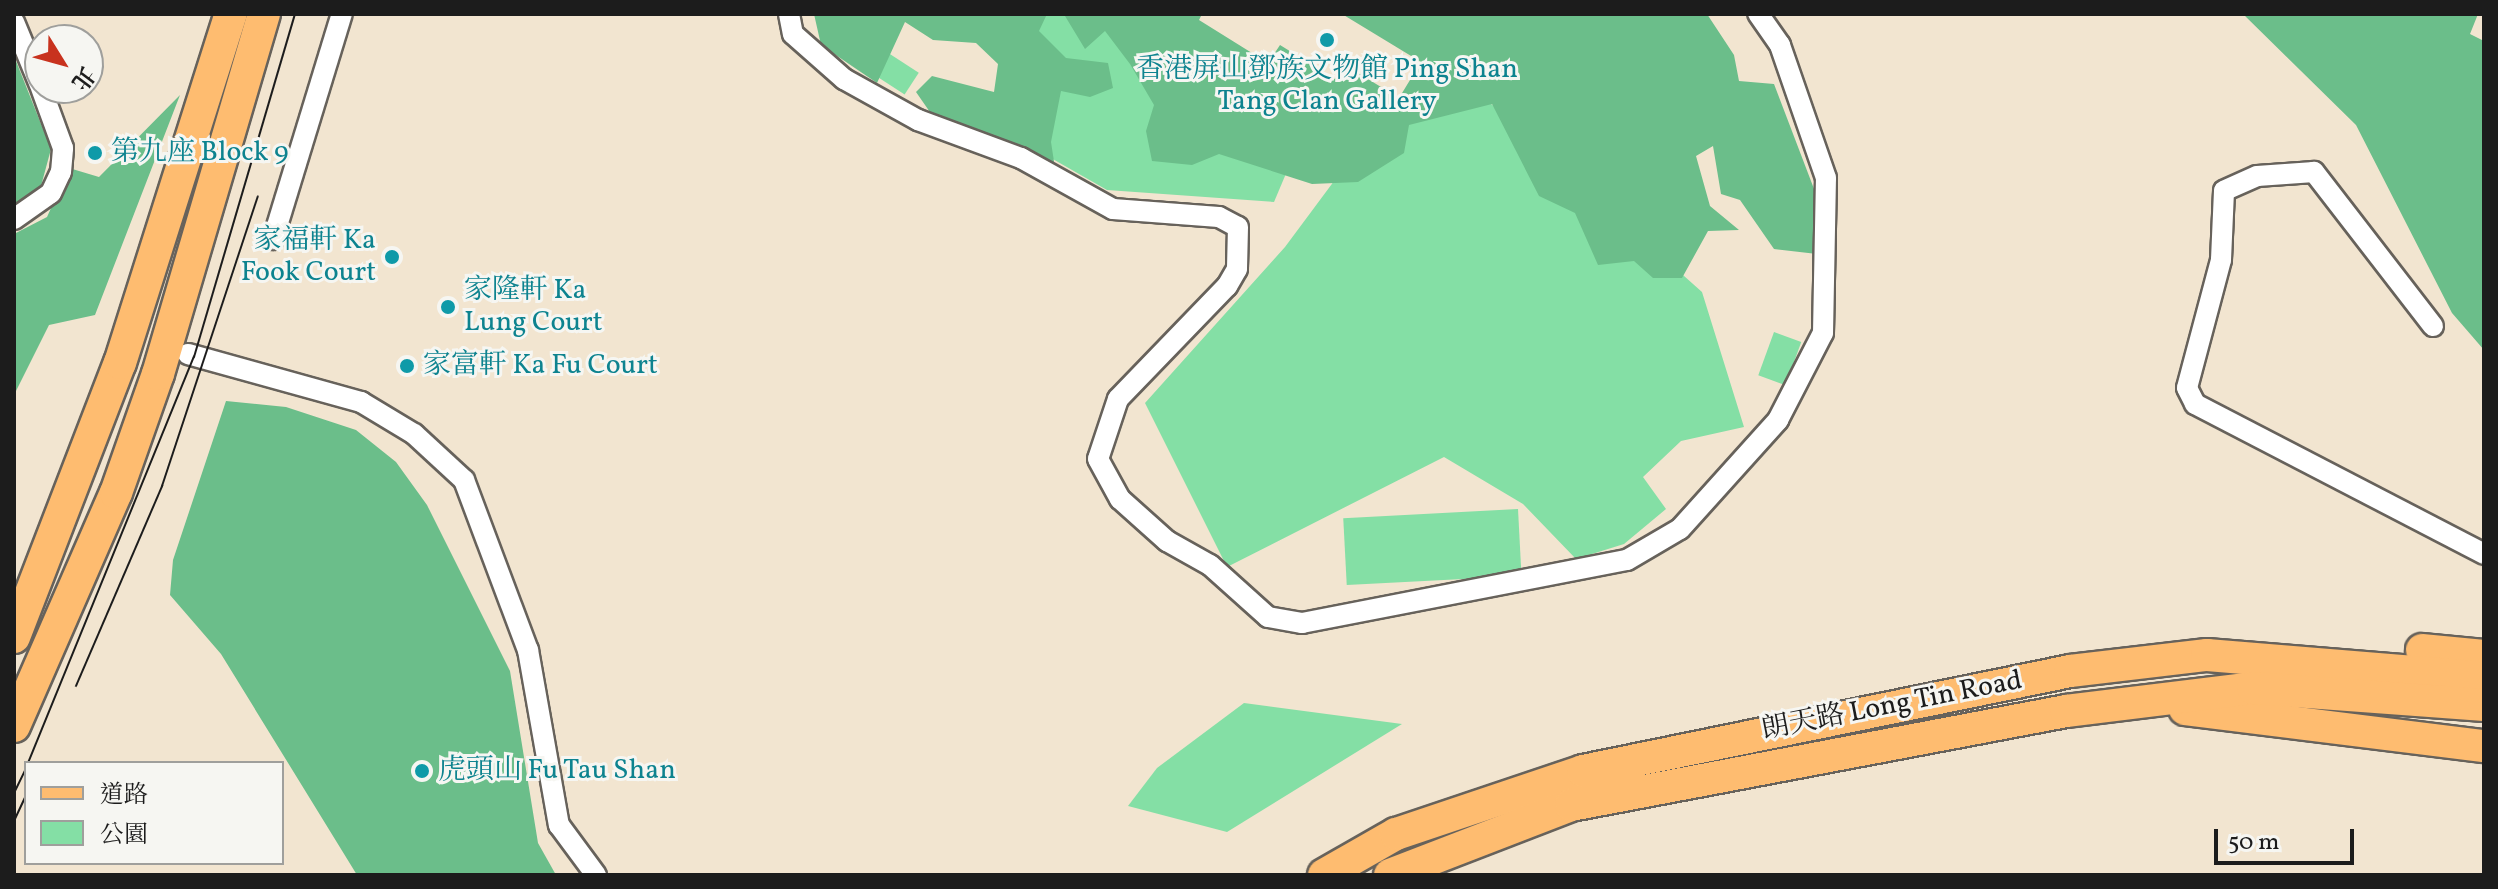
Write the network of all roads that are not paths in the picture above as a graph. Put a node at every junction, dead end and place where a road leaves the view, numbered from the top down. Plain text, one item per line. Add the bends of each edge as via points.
1 (231, 14) edge
2 (264, 14) edge
3 (342, 14) edge
4 (789, 14) edge
5 (1758, 14) edge
6 (14, 22) edge
7 (24, 46) edge
8 (47, 104) edge
9 (14, 219) edge
10 (273, 239) dead end
11 (181, 309) junction
12 (2433, 326) dead end
13 (188, 354) junction
14 (158, 374) junction
15 (2484, 554) edge
16 (14, 637) edge
17 (2207, 655) junction
18 (2484, 656) edge
19 (2484, 678) edge
20 (2122, 702) junction
21 (2484, 705) edge
22 (14, 726) edge
23 (2484, 746) edge
24 (596, 875) edge
25 (1324, 875) edge
26 (1390, 875) edge

1 - 16 main road via 126,347
2 - 11 main road
3 - 10 street
4 - 5 street via 793,34 867,95 1021,158 1088,200 1219,217 1238,227 1237,269 1227,286 1118,399 1098,459 1120,499 1167,541 1210,565 1254,608 1283,622 1627,560 1680,529 1796,395 1823,333 1828,292 1826,178 1780,45
6 - 7 street
8 - 9 street via 63,148 61,172 51,193
11 - 13 street
11 - 14 main road
12 - 15 street via 2314,172 2257,176 2224,191 2221,260 2187,388 2195,404
13 - 14 street
13 - 24 street via 361,402 414,434 464,480 528,650 559,825
14 - 22 main road via 116,493
17 - 18 main road via 2385,647
17 - 19 main road, 朗天路 Long Tin Road
17 - 25 main road, 朗天路 Long Tin Road via 1895,703 1583,771 1396,834
20 - 21 main road, 朗天路 Long Tin Road via 2253,688 2331,689
20 - 23 main road
20 - 26 main road, 朗天路 Long Tin Road via 1571,805

